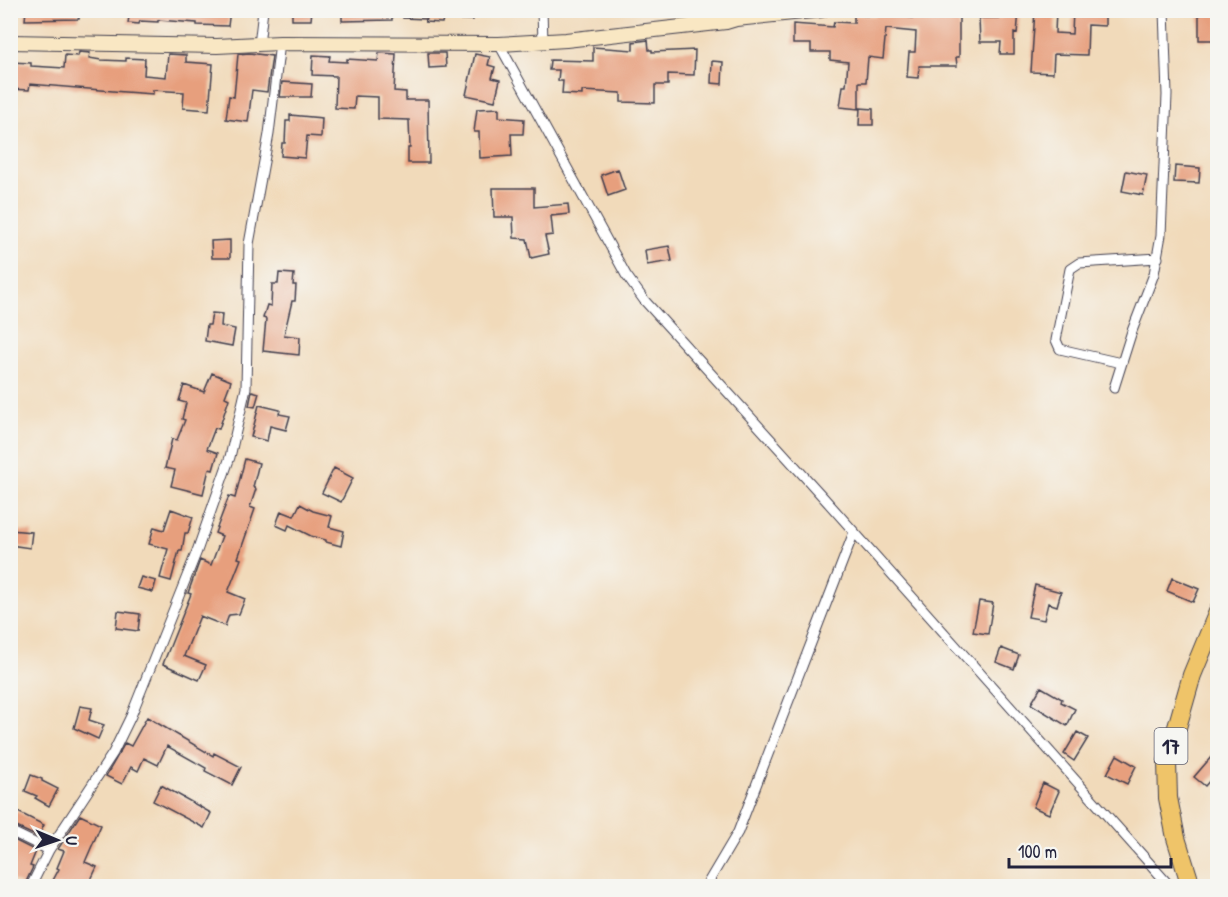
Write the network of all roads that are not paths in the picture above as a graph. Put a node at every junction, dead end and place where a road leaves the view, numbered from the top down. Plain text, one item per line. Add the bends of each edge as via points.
1 (263, 10) edge
2 (542, 10) edge
3 (822, 10) edge
4 (1164, 10) edge
5 (736, 15) edge
6 (10, 42) edge
7 (543, 42) junction
8 (280, 43) junction
9 (499, 44) junction
10 (259, 45) junction
11 (1158, 258) junction
12 (1121, 363) junction
13 (1114, 388) dead end
14 (854, 532) junction
15 (1218, 612) edge
16 (10, 831) edge
17 (49, 850) junction
18 (31, 886) edge
19 (706, 886) edge
20 (1184, 886) edge

1 - 10 street
2 - 7 street
3 - 5 main road
4 - 11 street via 1167,95 1164,205
5 - 7 main road via 726,22
6 - 10 main road
7 - 9 main road
8 - 9 main road
8 - 10 main road
8 - 17 street via 249,244 246,388 230,457 197,551 114,753
9 - 14 street via 634,288
11 - 12 street
11 - 12 street via 1079,263 1070,269 1057,345 1060,349
12 - 13 street
14 - 19 street via 738,832
14 - 20 street via 1168,884
15 - 20 highway, 17 via 1192,675 1167,762 1168,798
16 - 17 street
17 - 18 street

